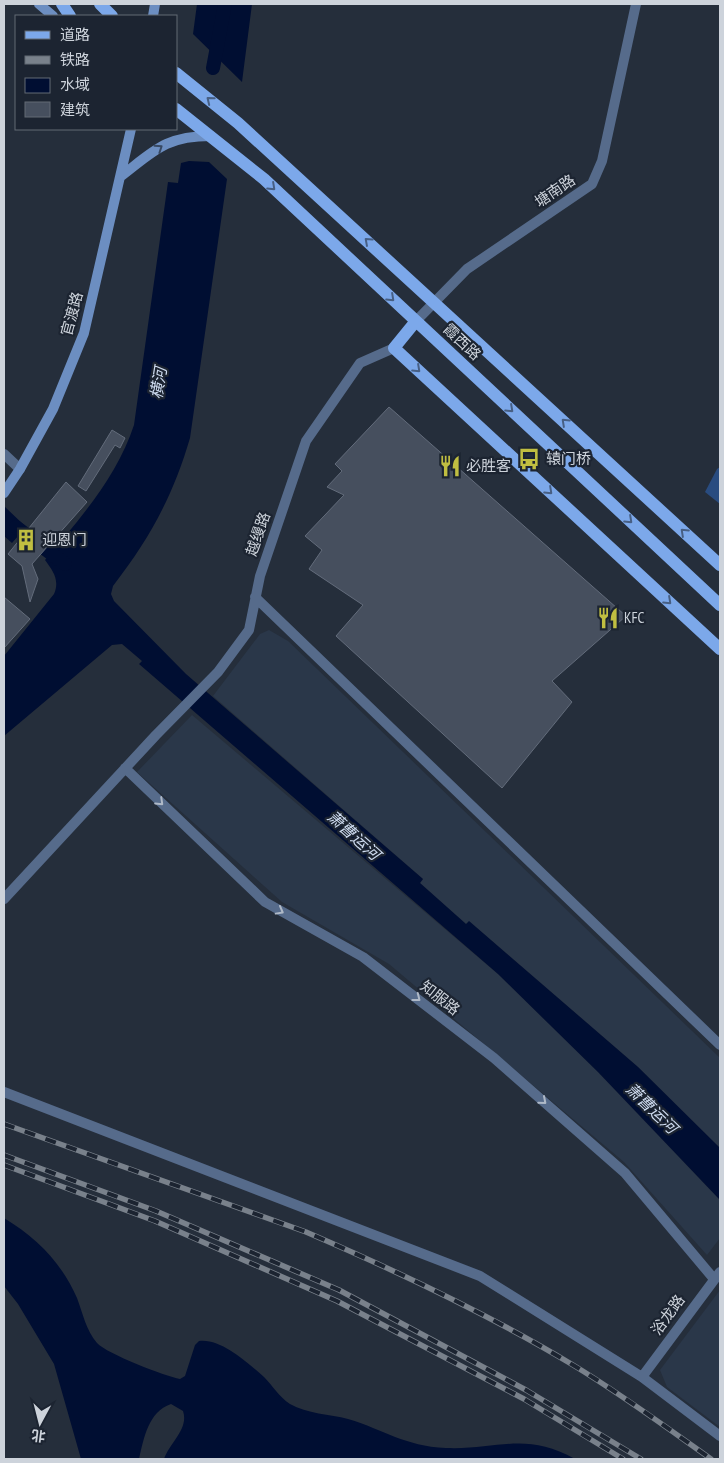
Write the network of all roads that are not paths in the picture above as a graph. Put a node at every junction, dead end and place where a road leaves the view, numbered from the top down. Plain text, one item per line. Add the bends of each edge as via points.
1 (39, 4) edge
2 (62, 4) edge
3 (100, 4) edge
4 (636, 4) edge
5 (51, 15) edge
6 (69, 15) edge
7 (111, 15) edge
8 (180, 76) edge
9 (178, 111) edge
10 (131, 130) edge
11 (211, 136) junction
12 (120, 177) junction
13 (434, 302) junction
14 (416, 321) junction
15 (394, 348) junction
16 (4, 454) edge
17 (20, 469) junction
18 (4, 492) edge
19 (720, 565) edge
20 (256, 597) junction
21 (720, 605) edge
22 (720, 649) edge
23 (125, 768) junction
24 (4, 899) edge
25 (720, 1046) edge
26 (4, 1092) edge
27 (717, 1276) edge
28 (642, 1376) junction
29 (720, 1436) edge

1 - 5 street
2 - 6 main road
3 - 7 main road
4 - 13 street, 塘南路 via 602,160 592,184 467,269
13 -> 8 main road, 霞西路 via 238,122
9 - 11 main road, 霞西路
10 - 12 street, 官渡路
12 -> 11 street via 164,144 188,136
11 -> 14 main road, 霞西路 via 264,179
12 - 17 street, 官渡路 via 84,333 53,409
13 - 14 street, 塘南路
19 -> 13 main road, 霞西路
14 - 15 main road
14 -> 21 main road, 霞西路
15 - 20 street, 越缦路 via 360,363 306,442 260,576
15 -> 22 main road
16 - 17 street
17 - 18 street, 官渡路
20 - 23 street, 越缦路 via 249,630 218,672
20 - 25 street
23 - 24 street, 越缦路
23 -> 27 street, 知服路 via 265,902 363,957 494,1058 625,1173
26 - 28 street via 480,1276
27 - 28 street, 浴龙路
28 - 29 street

